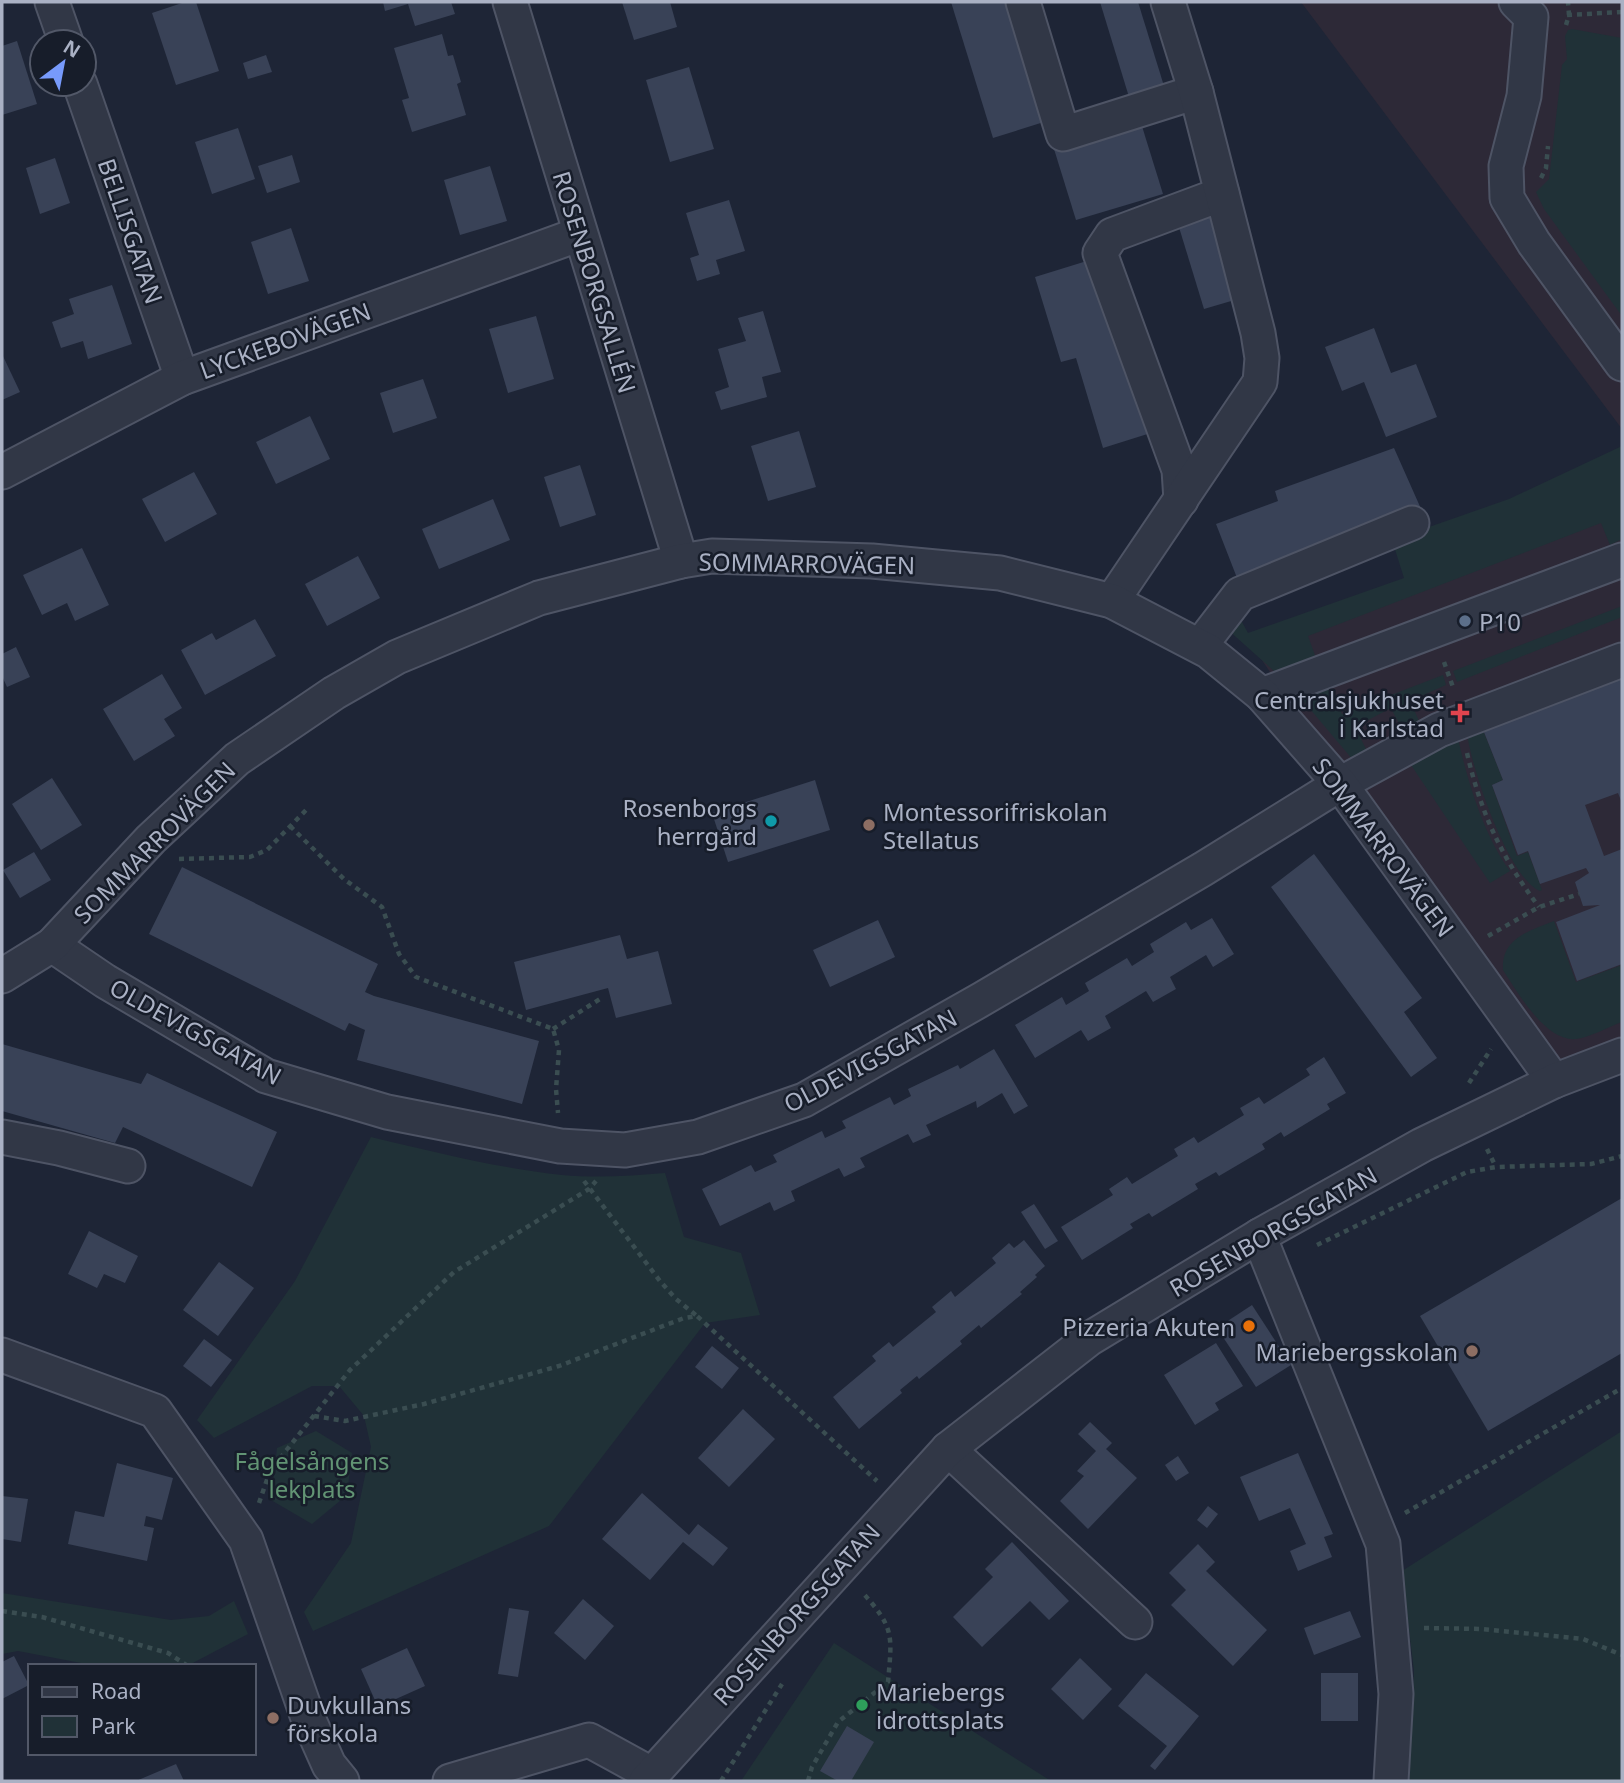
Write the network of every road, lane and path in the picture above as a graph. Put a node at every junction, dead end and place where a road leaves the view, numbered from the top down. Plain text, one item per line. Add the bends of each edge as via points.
1 (52, 2) edge
2 (510, 2) edge
3 (1023, 2) edge
4 (1168, 2) edge
5 (1568, 2) edge
6 (1622, 12) edge
7 (1570, 15) junction
8 (1536, 16) edge
9 (61, 28) edge
10 (1196, 92) junction
11 (85, 98) edge
12 (1549, 141) dead end
13 (1533, 185) dead end
14 (1222, 194) junction
15 (580, 233) junction
16 (1622, 363) edge
17 (181, 377) junction
18 (2, 472) edge
19 (1181, 500) junction
20 (1412, 523) dead end
21 (1622, 560) edge
22 (681, 561) junction
23 (1112, 601) junction
24 (1431, 632) junction
25 (1200, 646) junction
26 (1622, 660) edge
27 (1262, 695) junction
28 (1458, 722) junction
29 (1340, 784) junction
30 (309, 807) dead end
31 (290, 826) junction
32 (151, 839) junction
33 (1579, 894) dead end
34 (1539, 907) junction
35 (52, 945) junction
36 (1461, 951) junction
37 (2, 976) edge
38 (603, 997) dead end
39 (553, 1029) junction
40 (1497, 1040) dead end
41 (1622, 1055) edge
42 (1554, 1081) junction
43 (1473, 1121) junction
44 (2, 1137) edge
45 (560, 1146) junction
46 (625, 1150) junction
47 (1622, 1156) edge
48 (128, 1166) dead end
49 (589, 1189) junction
50 (1259, 1236) junction
51 (1272, 1268) junction
52 (697, 1316) junction
53 (2, 1355) edge
54 (1622, 1388) edge
55 (314, 1416) junction
56 (947, 1449) junction
57 (899, 1501) junction
58 (1377, 1529) junction
59 (246, 1540) junction
60 (852, 1601) dead end
61 (2, 1611) edge
62 (1135, 1622) dead end
63 (1391, 1631) junction
64 (1622, 1655) edge
65 (185, 1664) edge
66 (783, 1684) dead end
67 (648, 1778) edge
68 (342, 1781) edge
69 (450, 1781) edge
70 (721, 1781) edge
71 (808, 1781) edge
72 (1391, 1781) edge

1 - 9 street
2 - 15 street, ROSENBORGSALLÉN
3 - 10 street via 1063,134
4 - 10 street
5 - 7 path
6 - 7 path
7 - 8 path
7 - 8 path
8 - 16 street via 1524,96 1506,166 1507,198 1534,243
10 - 14 street
11 - 17 street, BELLISGATAN
12 - 13 path via 1546,168
14 - 19 street via 1258,333 1260,382
14 - 19 street via 1112,235 1100,253 1180,471
15 - 17 street, LYCKEBOVÄGEN
15 - 22 street, ROSENBORGSALLÉN
17 - 18 street, LYCKEBOVÄGEN
19 - 23 street
20 - 25 street via 1240,594
21 - 24 street
22 - 23 street, SOMMARROVÄGEN via 712,556 872,561 1000,573
22 - 32 street, SOMMARROVÄGEN via 539,598 397,657 334,693 237,759
23 - 25 street, SOMMARROVÄGEN
24 - 27 street
24 - 28 path via 1454,688
25 - 27 street, SOMMARROVÄGEN
26 - 28 street, OLDEVIGSGATAN
27 - 29 street, SOMMARROVÄGEN
28 - 29 street, OLDEVIGSGATAN
28 - 34 path via 1492,830 1514,873
29 - 36 street, SOMMARROVÄGEN
29 - 46 street, OLDEVIGSGATAN via 1191,876 804,1100 698,1137
30 - 31 path
31 - 32 path via 267,850 250,857 177,859
31 - 39 path via 344,879 382,907 399,954 416,977
32 - 35 street, SOMMARROVÄGEN
33 - 34 path
34 - 36 path
35 - 37 street, SOMMARROVÄGEN
35 - 45 street, OLDEVIGSGATAN via 266,1076 387,1112
36 - 42 street, SOMMARROVÄGEN
38 - 39 path
39 - 45 path via 559,1050
40 - 43 path via 1460,1098
41 - 42 street, ROSENBORGSGATAN
42 - 43 street, ROSENBORGSGATAN
43 - 50 street, ROSENBORGSGATAN
44 - 48 street
45 - 46 street, OLDEVIGSGATAN
45 - 49 path
46 - 49 path
47 - 51 path via 1591,1164 1467,1172
49 - 52 path via 660,1281
49 - 55 path via 454,1272 350,1370
50 - 51 street
50 - 56 street, ROSENBORGSGATAN via 1089,1339
51 - 58 street
52 - 55 path via 559,1366 424,1404 345,1420
52 - 57 path
53 - 59 street via 156,1411
54 - 58 path
55 - 59 path via 270,1471
56 - 57 street, ROSENBORGSGATAN
56 - 62 street
57 - 67 street, ROSENBORGSGATAN
58 - 63 street via 1383,1544
59 - 68 street via 308,1718 329,1765
60 - 71 path via 860,1590 879,1611 891,1637 888,1682 838,1722
61 - 65 path via 42,1617 168,1653
63 - 64 path via 1482,1629 1583,1639
63 - 72 street via 1396,1694
66 - 70 path
67 - 69 street via 589,1740

